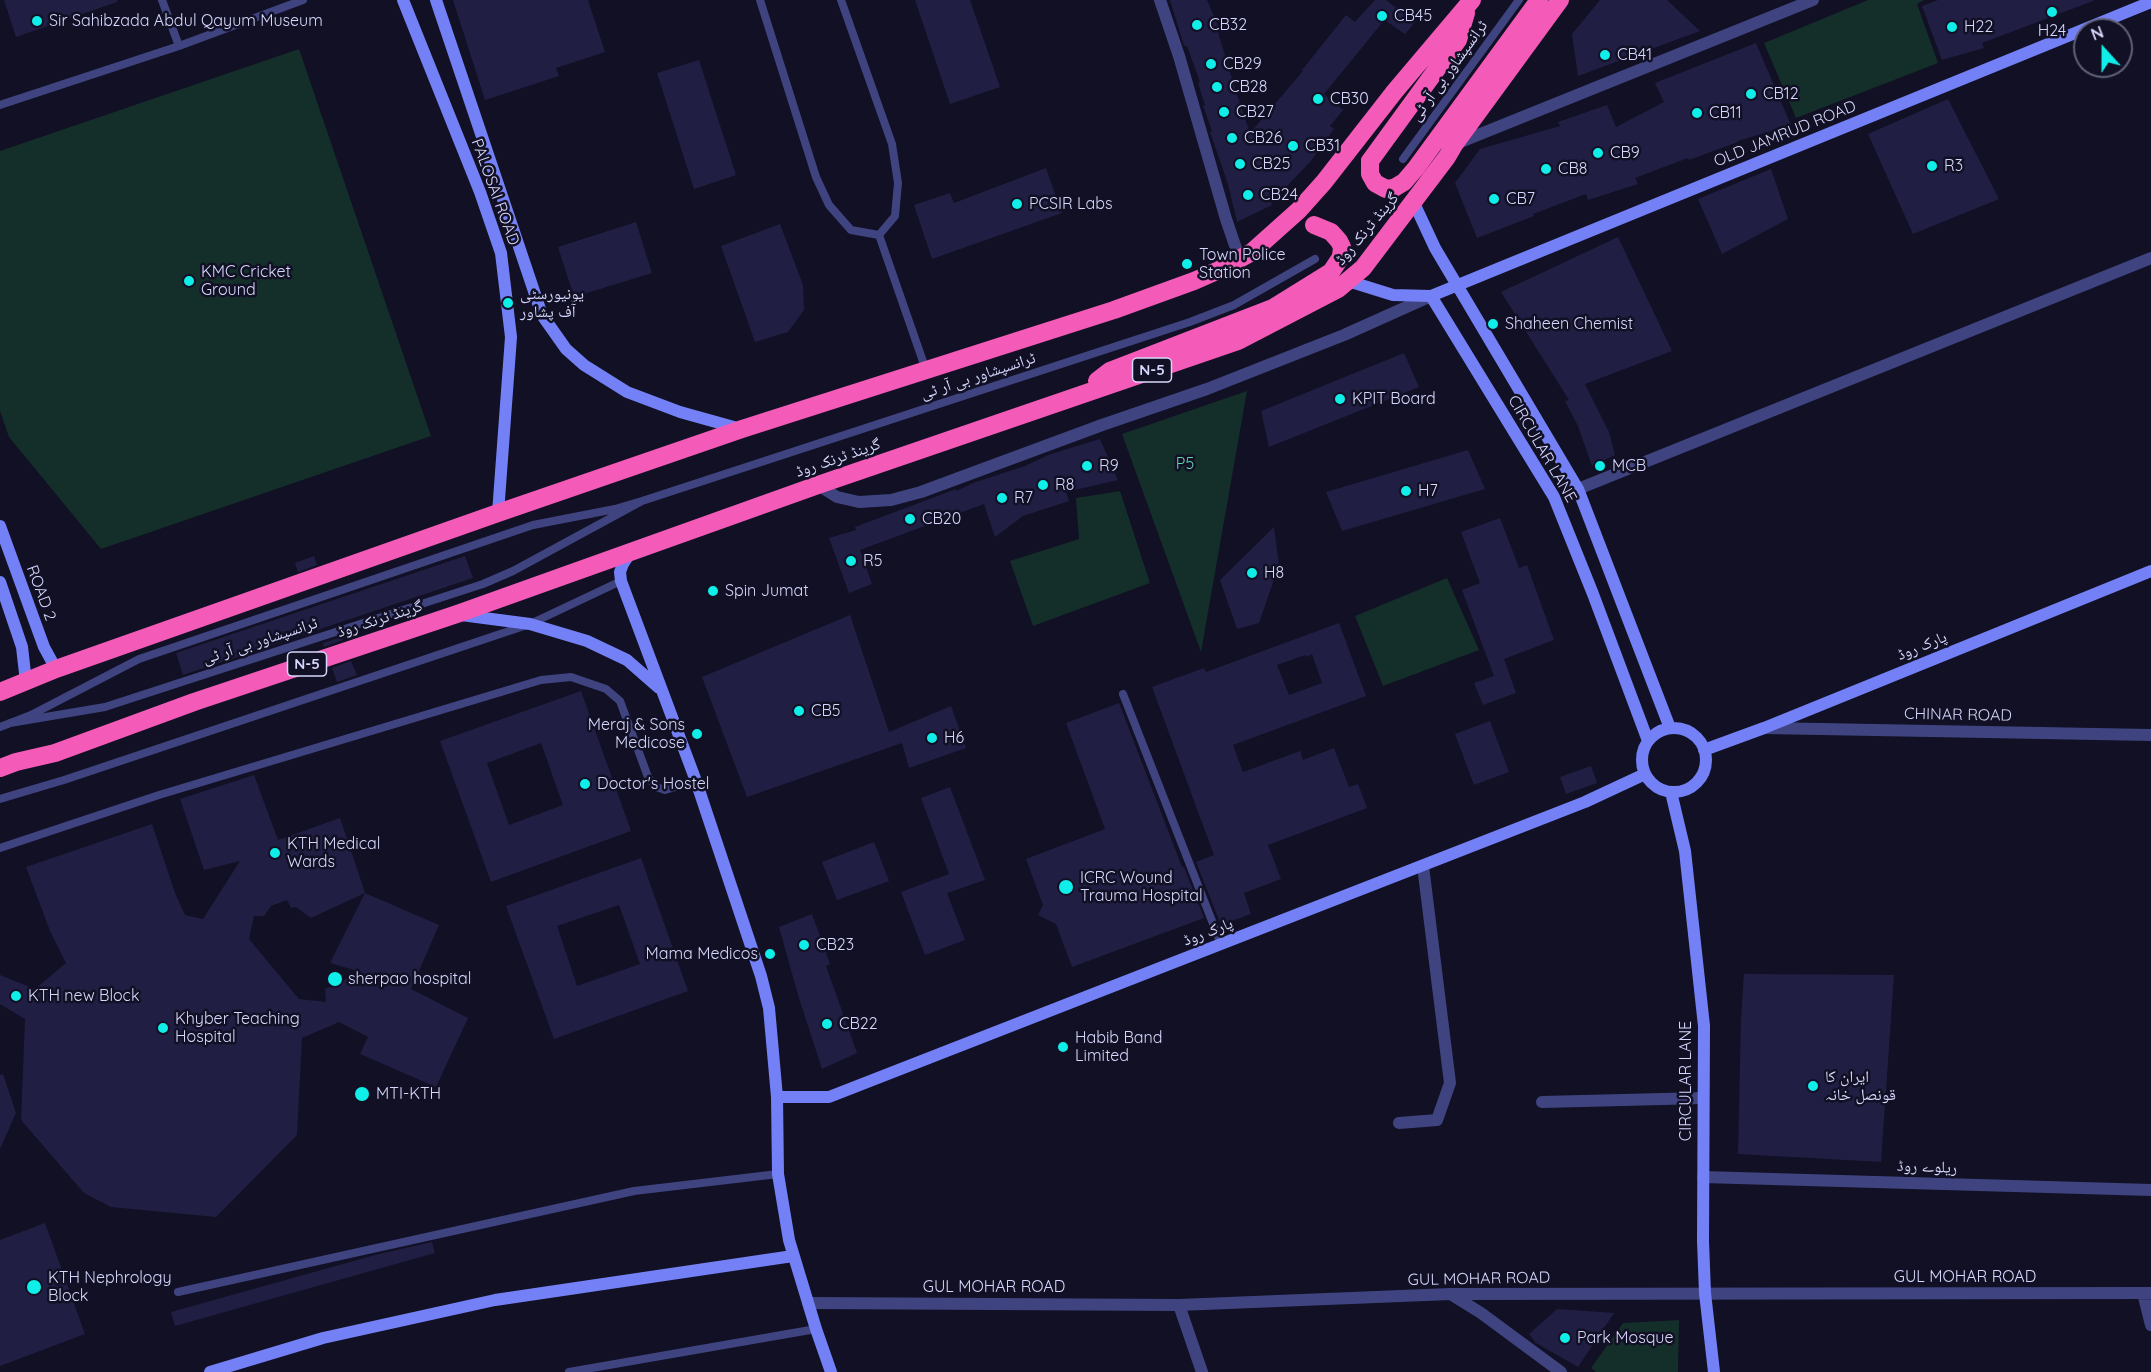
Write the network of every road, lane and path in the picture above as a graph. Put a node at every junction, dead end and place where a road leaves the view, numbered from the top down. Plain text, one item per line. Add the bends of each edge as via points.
1 (162, 0) edge
2 (303, 0) edge
3 (403, 0) edge
4 (436, 0) edge
5 (760, 0) edge
6 (841, 0) edge
7 (1160, 0) edge
8 (1519, 0) edge
9 (1539, 0) edge
10 (1560, 0) edge
11 (1813, 0) edge
12 (1471, 2) edge
13 (2151, 2) edge
14 (178, 46) junction
15 (0, 105) edge
16 (1454, 145) junction
17 (1403, 159) dead end
18 (499, 185) junction
19 (480, 192) junction
20 (1414, 203) junction
21 (1277, 230) junction
22 (879, 235) junction
23 (2151, 258) edge
24 (1315, 259) dead end
25 (1240, 260) junction
26 (1348, 281) junction
27 (1458, 285) junction
28 (1431, 296) junction
29 (927, 371) junction
30 (1080, 394) junction
31 (742, 429) junction
32 (818, 485) junction
33 (1578, 489) junction
34 (642, 501) junction
35 (498, 513) junction
36 (0, 526) edge
37 (630, 553) junction
38 (2151, 571) edge
39 (621, 581) junction
40 (0, 582) edge
41 (457, 614) junction
42 (530, 624) junction
43 (56, 669) junction
44 (26, 682) junction
45 (662, 691) junction
46 (0, 692) edge
47 (1123, 694) dead end
48 (10, 723) junction
49 (0, 727) edge
50 (1670, 728) junction
51 (1764, 728) junction
52 (2151, 735) edge
53 (1648, 741) junction
54 (1704, 750) junction
55 (0, 768) edge
56 (1645, 774) junction
57 (696, 781) junction
58 (1671, 792) junction
59 (0, 799) edge
60 (0, 848) edge
61 (1423, 866) junction
62 (1221, 944) junction
63 (777, 1097) junction
64 (1703, 1098) junction
65 (1542, 1102) dead end
66 (1399, 1123) dead end
67 (778, 1174) junction
68 (1703, 1176) junction
69 (2151, 1190) edge
70 (793, 1256) junction
71 (178, 1292) dead end
72 (1705, 1293) junction
73 (2147, 1293) edge
74 (1450, 1294) junction
75 (808, 1302) junction
76 (1179, 1305) junction
77 (2151, 1325) edge
78 (816, 1329) junction
79 (210, 1372) edge
80 (569, 1372) edge
81 (831, 1372) edge
82 (1203, 1372) edge
83 (1561, 1372) edge
84 (1714, 1372) edge

1 - 14 lane
2 - 14 lane
3 - 19 street, PALOSAI ROAD
4 - 18 street
5 - 22 lane via 816,177 829,205 851,230
6 - 22 lane via 892,144 898,183 895,216
7 - 25 street
8 - 17 lane, ٹرانسپشاور بی آر ٹی
9 - 12 highway, bridge via 1416,168 1404,182 1386,189 1375,183 1370,161 1458,40
10 - 16 highway, گرینڈ ٹرنک روڈ / N-5
11 - 16 street
12 - 21 highway via 1324,182
13 - 27 street, OLD JAMRUD ROAD
14 - 15 lane
16 - 20 highway, گرینڈ ٹرنک روڈ / N-5
18 - 19 street
18 - 31 street via 542,315 566,349 627,392
19 - 35 street, PALOSAI ROAD via 501,253 511,337
20 - 26 highway, گرینڈ ٹرنک روڈ / N-5 via 1363,268
20 - 27 street
21 - 25 highway
21 - 30 highway, bridge via 1314,225 1331,232 1340,241 1341,257 1331,272 1273,308 1110,371
22 - 29 lane
23 - 33 street
24 - 34 lane, ٹرانسپشاور بی آر ٹی via 1234,305 1190,322
25 - 29 highway via 1194,281
26 - 28 street via 1393,295
26 - 30 highway, گرینڈ ٹرنک روڈ / N-5 via 1238,341
27 - 28 street, OLD JAMRUD ROAD
27 - 33 street
28 - 32 street via 1208,389 921,492 891,500 859,502 837,497
28 - 53 street, CIRCULAR LANE via 1554,497
29 - 31 highway
30 - 32 highway, گرینڈ ٹرنک روڈ / N-5
31 - 35 highway
32 - 37 highway, گرینڈ ٹرنک روڈ / N-5
33 - 50 street
34 - 48 lane, ٹرانسپشاور بی آر ٹی via 533,525 139,659
34 - 48 lane, ٹرانسپشاور بی آر ٹی via 483,584 105,708
35 - 43 highway
36 - 43 street, ROAD 2 via 44,647
37 - 39 street via 623,564
37 - 41 highway, گرینڈ ٹرنک روڈ / N-5
38 - 51 street, پارک روڈ
39 - 42 lane
39 - 45 street
40 - 44 street via 22,647
41 - 42 street
41 - 55 highway, گرینڈ ٹرنک روڈ / N-5 via 55,753
42 - 45 street via 587,641 627,660
42 - 59 lane
43 - 44 highway
44 - 46 highway
45 - 57 street
47 - 62 lane
48 - 49 lane, ٹرانسپشاور بی آر ٹی
50 - 53 street
50 - 54 street via 1693,735
51 - 52 street, CHINAR ROAD
51 - 54 street, پارک روڈ
53 - 56 street via 1642,759
54 - 58 street via 1705,766 1699,780 1686,789
56 - 58 street via 1656,786
56 - 61 street, پارک روڈ
57 - 60 lane via 665,790 656,787 648,777 620,701 606,689 571,677 541,680 159,795
57 - 63 street via 761,976 769,1008
58 - 64 street, CIRCULAR LANE via 1685,851 1703,1014
61 - 62 street, پارک روڈ
61 - 66 street via 1450,1083 1437,1120
62 - 63 street, پارک روڈ via 829,1098
63 - 67 street
64 - 65 street
64 - 68 street, CIRCULAR LANE
67 - 70 street
67 - 71 lane via 634,1191
68 - 69 street, ریلوے روڈ
68 - 72 street, CIRCULAR LANE
70 - 75 street
70 - 79 street via 495,1300 323,1338
72 - 73 street, GUL MOHAR ROAD
72 - 74 street, GUL MOHAR ROAD
72 - 84 street, CIRCULAR LANE
73 - 77 street
74 - 76 street, GUL MOHAR ROAD
74 - 83 street
75 - 76 street, GUL MOHAR ROAD
75 - 78 street
76 - 82 street
78 - 80 lane
78 - 81 street

